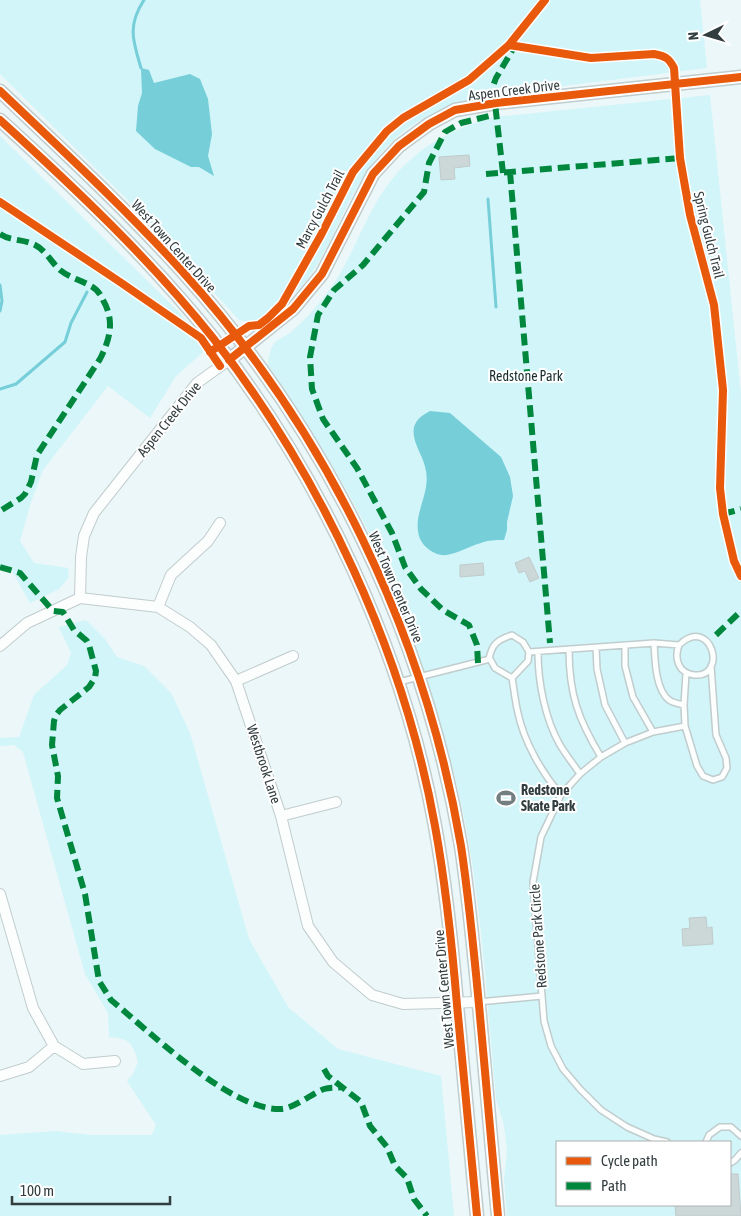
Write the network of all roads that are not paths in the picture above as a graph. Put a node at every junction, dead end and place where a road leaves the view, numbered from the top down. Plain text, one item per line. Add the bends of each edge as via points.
1 (741, 77) edge
2 (0, 91) edge
3 (0, 120) edge
4 (245, 348) junction
5 (228, 360) junction
6 (220, 523) dead end
7 (80, 598) junction
8 (158, 607) junction
9 (654, 643) junction
10 (625, 645) junction
11 (0, 646) edge
12 (679, 646) junction
13 (596, 647) junction
14 (568, 649) junction
15 (529, 652) junction
16 (538, 652) junction
17 (293, 656) dead end
18 (489, 659) junction
19 (712, 666) junction
20 (686, 672) junction
21 (419, 677) junction
22 (512, 678) junction
23 (236, 680) junction
24 (398, 682) junction
25 (684, 705) junction
26 (685, 726) junction
27 (653, 732) junction
28 (625, 743) junction
29 (601, 757) junction
30 (580, 774) junction
31 (561, 795) junction
32 (336, 802) dead end
33 (281, 816) junction
34 (0, 894) edge
35 (542, 996) junction
36 (478, 1002) junction
37 (457, 1003) junction
38 (54, 1046) junction
39 (115, 1061) dead end
40 (0, 1076) edge
41 (741, 1136) edge
42 (664, 1141) edge
43 (706, 1141) edge
44 (741, 1153) edge
45 (731, 1162) edge
46 (477, 1216) edge
47 (498, 1216) edge

1 - 4 street, Aspen Creek Drive via 456,110 429,124 400,146 373,174 322,274 293,309
2 - 4 street, West Town Center Drive via 111,196 183,272
3 - 5 street, West Town Center Drive via 146,262 193,314
4 - 5 street, Aspen Creek Drive
4 - 21 street, West Town Center Drive via 300,425 348,510 395,611
5 - 7 street, Aspen Creek Drive via 197,383 94,513 84,536
5 - 24 street, West Town Center Drive via 285,441 344,548
6 - 8 street via 208,541 171,575
7 - 8 street, Westbrook Lane
7 - 11 street via 28,623
8 - 23 street, Westbrook Lane via 211,644
9 - 10 lane
9 - 12 lane
9 - 25 lane via 662,693 670,702
10 - 13 lane
10 - 27 lane via 625,666 633,697
12 - 19 lane via 694,637 704,639 714,653
12 - 20 lane via 677,662
13 - 14 lane
13 - 28 lane via 605,705
14 - 16 lane
14 - 29 lane via 577,710
15 - 16 lane
15 - 18 lane via 512,635 501,638 491,647
15 - 22 lane via 528,661
16 - 30 lane via 541,689 553,730
17 - 23 street
18 - 21 lane
18 - 22 lane via 495,668
19 - 20 lane via 703,674
19 - 26 lane via 716,736 727,768 722,777 712,780 703,776
20 - 25 lane
21 - 24 lane
21 - 36 street, West Town Center Drive via 443,762 460,844
22 - 31 lane via 526,738 549,781
23 - 33 street, Westbrook Lane
24 - 37 street, West Town Center Drive via 423,767 435,825 449,912
25 - 26 lane
26 - 27 lane, Redstone Park Circle
27 - 28 lane, Redstone Park Circle
28 - 29 lane, Redstone Park Circle
29 - 30 lane, Redstone Park Circle
30 - 31 lane, Redstone Park Circle
31 - 35 lane, Redstone Park Circle via 541,838 533,882
32 - 33 street
33 - 37 street, Westbrook Lane via 308,926 333,962 372,995 403,1004
34 - 38 street via 34,1008
35 - 36 lane, Redstone Park Circle
35 - 42 lane, Redstone Park Circle via 551,1046 580,1089 627,1127
36 - 37 street, Westbrook Lane
36 - 47 street, West Town Center Drive
37 - 46 street, West Town Center Drive
38 - 39 street via 83,1064
38 - 40 street via 29,1067
41 - 43 lane via 731,1127 720,1127
44 - 45 lane

